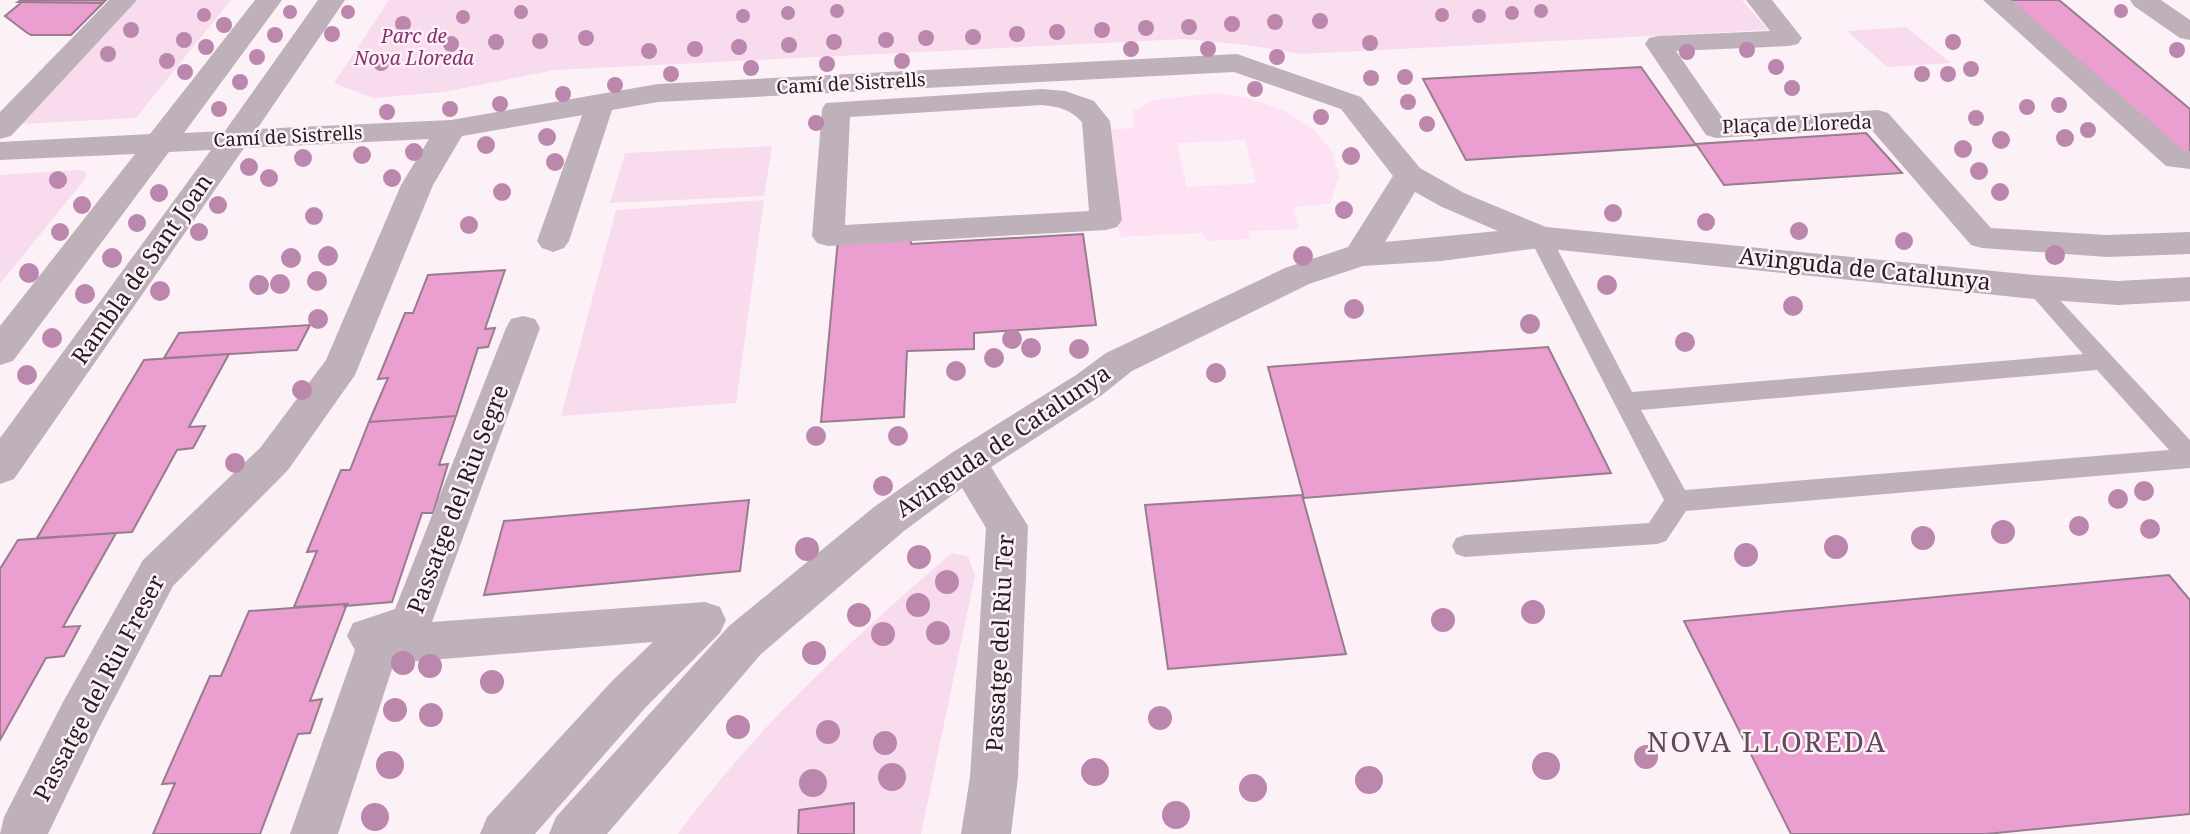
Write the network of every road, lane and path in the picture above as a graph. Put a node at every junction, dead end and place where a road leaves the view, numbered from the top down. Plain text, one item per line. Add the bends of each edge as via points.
1 (124, 0) edge
2 (269, 0) edge
3 (332, 0) edge
4 (1759, 0) edge
5 (1996, 0) edge
6 (2143, 0) edge
7 (2190, 32) edge
8 (600, 104) junction
9 (451, 129) junction
10 (0, 130) edge
11 (232, 139) junction
12 (162, 143) junction
13 (0, 151) edge
14 (2190, 160) edge
15 (1409, 175) junction
16 (828, 236) joint
17 (1540, 237) junction
18 (552, 241) dead end
19 (2190, 243) edge
20 (1360, 255) junction
21 (2035, 287) junction
22 (2190, 289) edge
23 (523, 328) dead end
24 (0, 352) edge
25 (2102, 361) junction
26 (1625, 402) junction
27 (2190, 457) edge
28 (967, 463) junction
29 (0, 468) edge
30 (1678, 501) junction
31 (1465, 546) dead end
32 (22, 834) edge
33 (289, 834) edge
34 (314, 834) edge
35 (504, 834) edge
36 (575, 834) edge
37 (986, 834) edge

1 - 10 street
2 - 12 street
3 - 11 street, Rambla de Sant Joan
4 - 19 street, Plaça de Lloreda via 1789,38 1658,44 1716,129 1878,119 1982,238 2107,246
5 - 14 street via 2177,160
6 - 7 street
8 - 9 street, Camí de Sistrells
8 - 15 street, Camí de Sistrells via 658,93 1237,62 1351,103
8 - 18 street
9 - 11 street, Camí de Sistrells
9 - 32 street, Passatge del Riu Freser via 417,185 342,365 274,459 158,573
11 - 12 street, Camí de Sistrells
11 - 29 street, Rambla de Sant Joan
12 - 13 street, Camí de Sistrells
12 - 24 street
15 - 17 street, Avinguda de Catalunya via 1453,200
15 - 20 street
16 - 16 street via 836,109 1042,97 1084,107 1096,121 1106,220
17 - 20 street, Avinguda de Catalunya
17 - 21 street, Avinguda de Catalunya
17 - 26 lane
20 - 28 street, Avinguda de Catalunya via 1297,276 1119,362
21 - 22 street, Avinguda de Catalunya via 2118,293
21 - 25 lane
23 - 33 street, Passatge del Riu Segre via 411,622 360,639
25 - 26 lane
25 - 27 lane
26 - 30 lane
27 - 30 lane
28 - 36 street, Avinguda de Catalunya via 889,519 744,640
28 - 37 street, Passatge del Riu Ter via 1007,526 994,776
30 - 31 lane via 1657,533
34 - 35 street via 378,645 705,621 629,694

